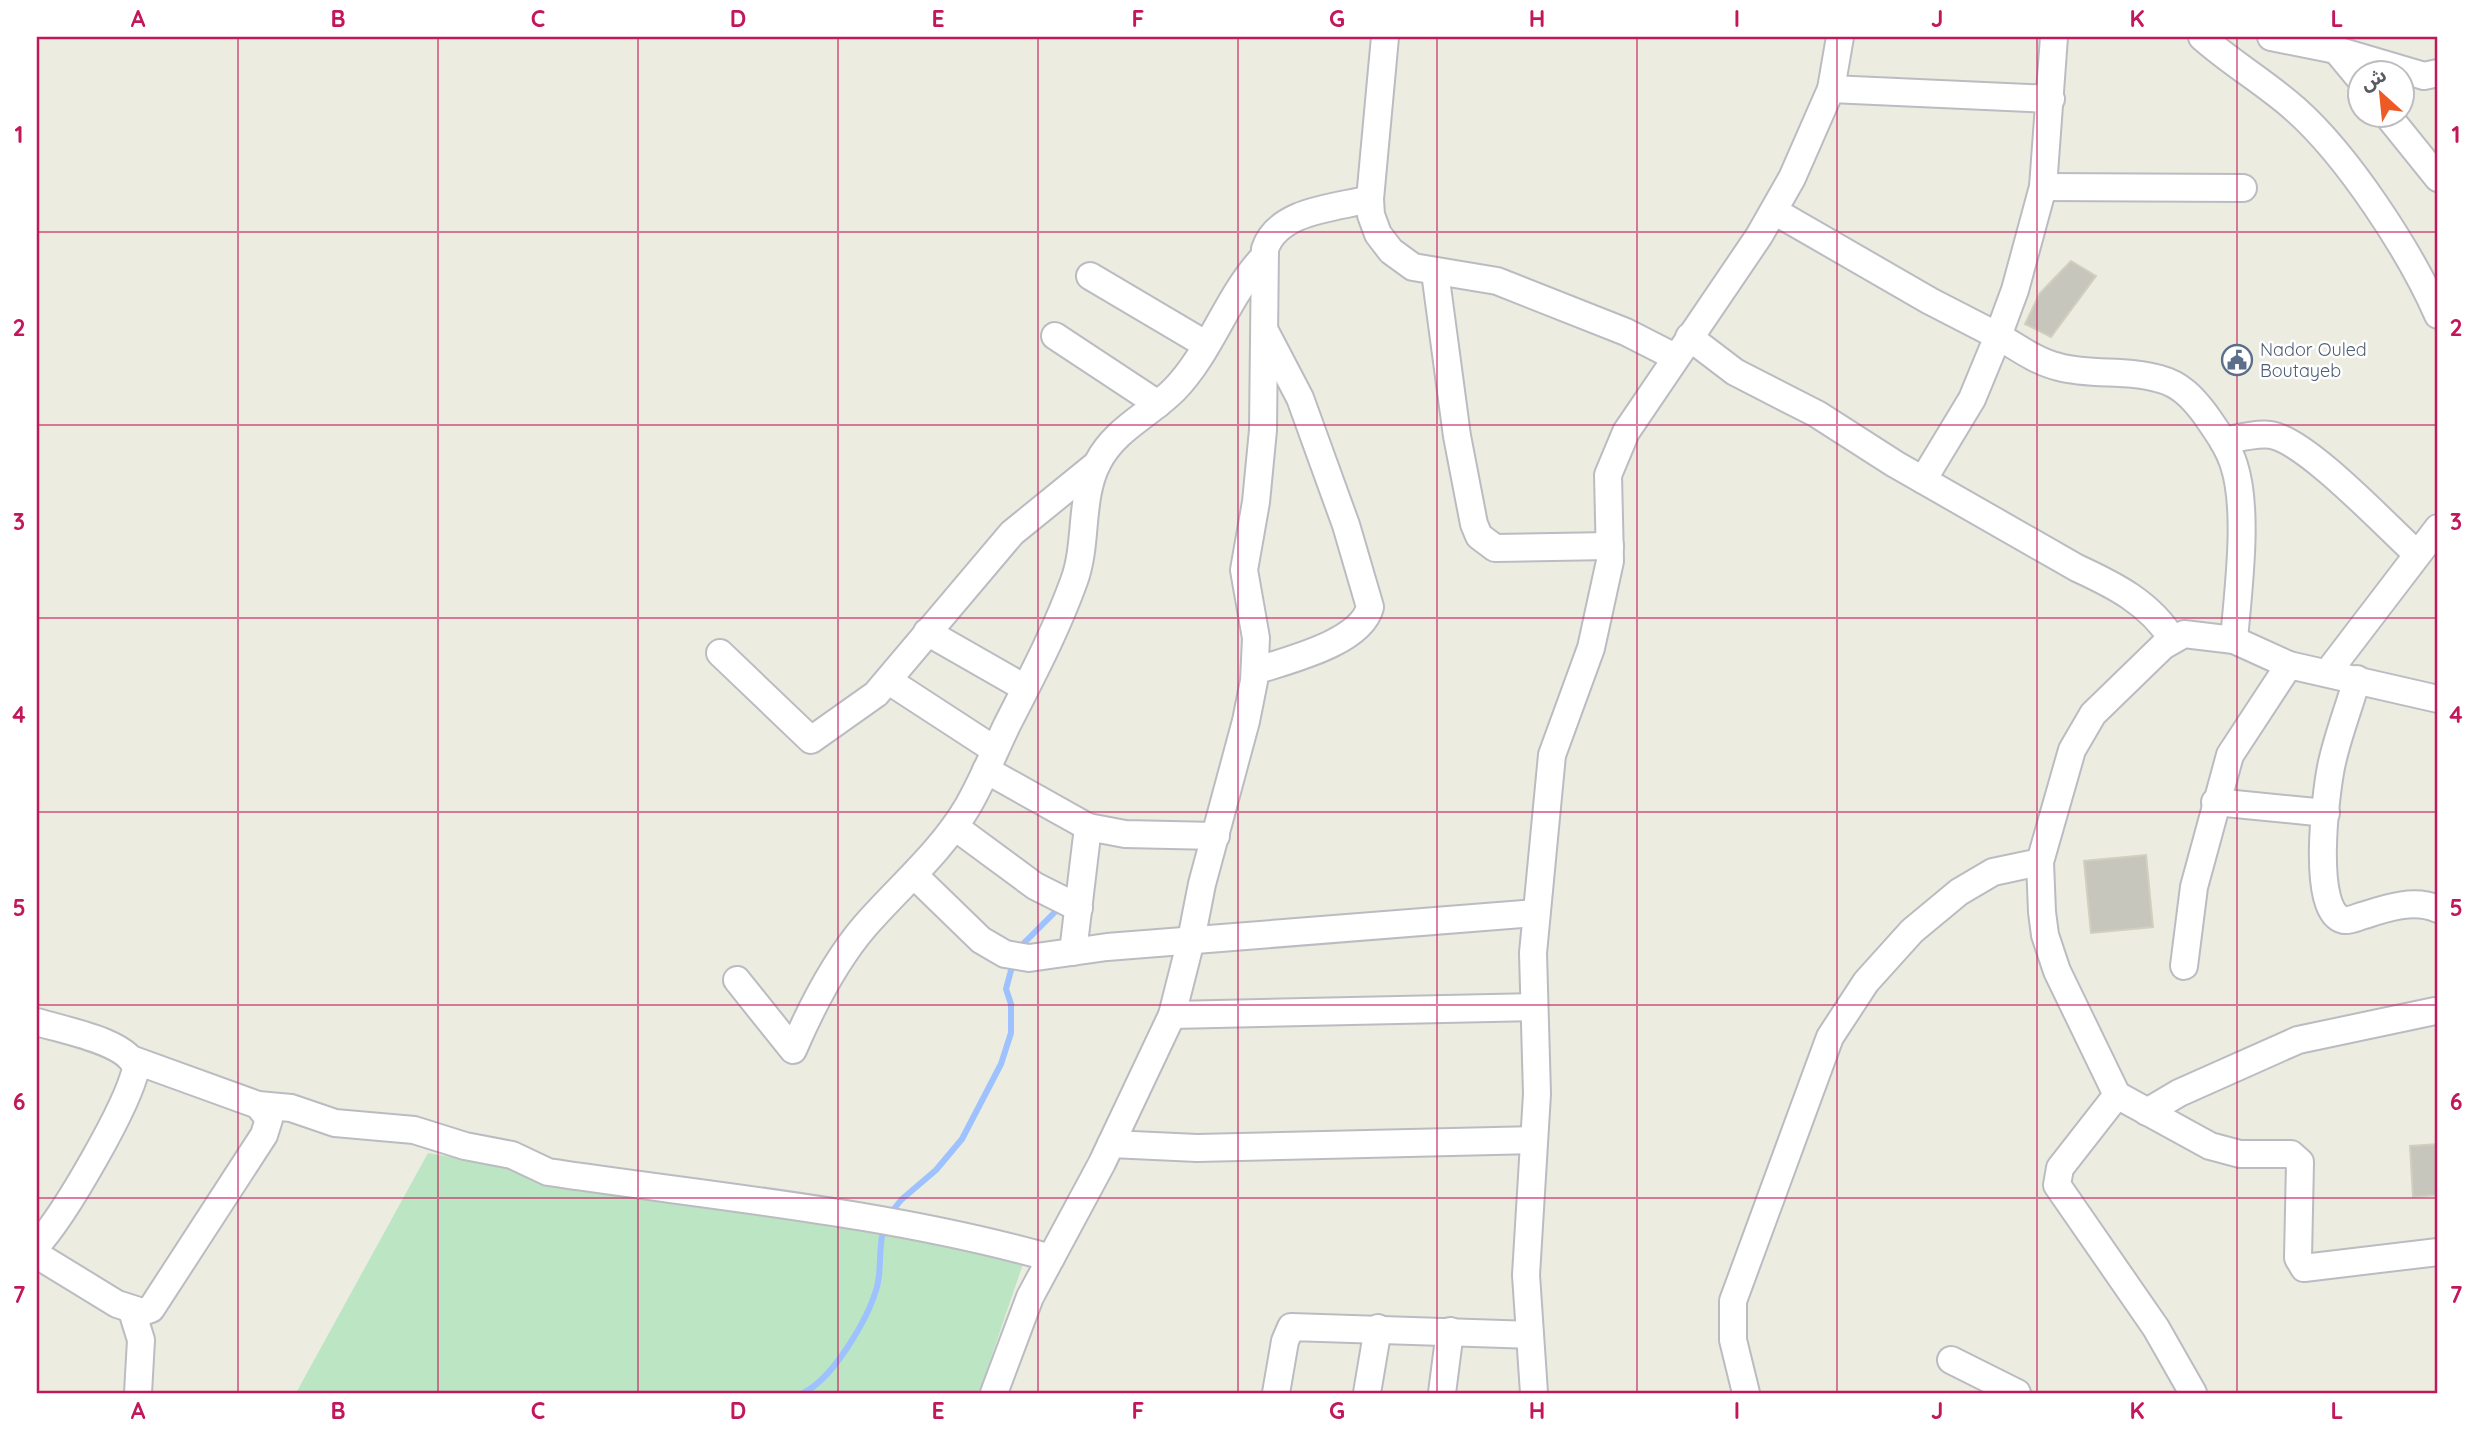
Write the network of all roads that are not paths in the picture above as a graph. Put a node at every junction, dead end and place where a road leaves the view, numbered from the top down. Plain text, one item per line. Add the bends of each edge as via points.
1 (1385, 37) edge
2 (1840, 37) edge
3 (2054, 37) edge
4 (2202, 37) edge
5 (2271, 37) edge
6 (2336, 50) junction
7 (2346, 62) edge
8 (2438, 73) edge
9 (1831, 89) junction
10 (2051, 99) junction
11 (2399, 130) edge
12 (2438, 178) edge
13 (2043, 187) junction
14 (2244, 188) dead end
15 (1370, 199) junction
16 (1774, 211) junction
17 (1262, 259) junction
18 (1436, 272) junction
19 (1090, 276) dead end
20 (2438, 315) edge
21 (1265, 332) junction
22 (1055, 336) dead end
23 (1998, 336) junction
24 (1205, 344) junction
25 (1682, 347) junction
26 (1158, 404) junction
27 (2223, 441) junction
28 (1097, 464) junction
29 (1923, 480) junction
30 (2438, 528) edge
31 (1610, 546) junction
32 (2417, 554) junction
33 (927, 632) junction
34 (2172, 639) junction
35 (2234, 640) junction
36 (720, 653) dead end
37 (2289, 665) junction
38 (1255, 671) junction
39 (2328, 672) junction
40 (2357, 678) junction
41 (889, 681) junction
42 (1026, 688) junction
43 (2438, 699) edge
44 (991, 760) junction
45 (2215, 802) junction
46 (2326, 813) junction
47 (955, 827) junction
48 (1088, 827) junction
49 (1216, 835) junction
50 (2040, 862) junction
51 (914, 875) junction
52 (1079, 908) junction
53 (2438, 909) edge
54 (1536, 913) junction
55 (1191, 940) junction
56 (1073, 952) junction
57 (2184, 966) dead end
58 (737, 980) dead end
59 (1532, 1007) junction
60 (2435, 1011) dead end
61 (1172, 1015) junction
62 (37, 1022) edge
63 (131, 1059) junction
64 (2117, 1095) junction
65 (258, 1105) junction
66 (2147, 1112) junction
67 (1534, 1140) junction
68 (1111, 1144) junction
69 (37, 1245) edge
70 (2438, 1252) edge
71 (37, 1255) edge
72 (1051, 1258) junction
73 (132, 1311) junction
74 (1378, 1328) junction
75 (1450, 1331) junction
76 (1530, 1335) junction
77 (1951, 1360) dead end
78 (138, 1393) edge
79 (994, 1393) edge
80 (1276, 1393) edge
81 (1367, 1393) edge
82 (1442, 1393) edge
83 (1534, 1393) edge
84 (1746, 1393) edge
85 (2017, 1393) edge
86 (2193, 1393) edge

1 - 15 street
2 - 9 street
3 - 10 street
4 - 20 street via 2280,95 2329,142 2418,272
5 - 6 street
6 - 7 street
6 - 8 street via 2424,76
9 - 10 street
9 - 16 street
10 - 13 street
11 - 12 street
13 - 14 street
13 - 23 street
15 - 17 street via 1307,214 1279,226
15 - 18 street via 1371,215 1385,244 1413,267
16 - 23 street
16 - 25 street
17 - 21 street
17 - 24 street via 1245,276
18 - 25 street via 1496,281 1626,332
18 - 31 street via 1457,436 1479,536 1495,548
19 - 24 street
21 - 38 street via 1263,430 1244,570 1256,638
21 - 38 street via 1300,398 1370,607 1367,618 1354,631
22 - 26 street
23 - 27 street via 2060,368 2162,379 2193,399
23 - 29 street via 1972,399
24 - 26 street via 1182,381
25 - 29 street via 1708,354 1817,414
25 - 31 street via 1614,456 1608,475
26 - 28 street via 1118,436
27 - 32 street via 2270,435 2290,443
27 - 35 street via 2240,493
28 - 33 street via 1012,533
28 - 42 street via 1075,579
29 - 34 street via 2106,581 2145,606
30 - 32 street
31 - 54 street via 1591,648 1552,755
32 - 39 street
33 - 41 street
33 - 42 street
34 - 35 street via 2184,634
34 - 50 street via 2079,734
35 - 37 street
36 - 41 street via 811,740 858,710
37 - 39 street
37 - 45 street via 2230,755
38 - 49 street
39 - 40 street
40 - 43 street
40 - 46 street via 2331,766
41 - 44 street
42 - 44 street
44 - 47 street
44 - 48 street
45 - 46 street
45 - 57 street via 2194,887
46 - 53 street via 2322,849 2328,903 2334,915 2348,920 2419,903
47 - 51 street
47 - 52 street via 1035,886
48 - 49 street via 1125,834
48 - 52 street
49 - 55 street
50 - 64 street via 2045,935 2057,971
50 - 84 street via 1993,872 1950,900 1912,932 1866,982 1830,1037 1733,1301 1733,1340
51 - 56 street via 981,940 1005,954 1029,958
51 - 58 street via 856,938 793,1050
52 - 56 street
54 - 55 street
54 - 59 street
55 - 56 street
55 - 61 street
59 - 61 street
59 - 67 street via 1537,1094
60 - 66 street via 2298,1040
61 - 68 street
62 - 63 street via 108,1044
63 - 65 street
63 - 69 street via 136,1072 105,1137
64 - 66 street
64 - 86 street via 2060,1168 2057,1185 2156,1328
65 - 72 street via 291,1108 335,1123 414,1130 512,1155 548,1172 886,1221
65 - 73 street via 269,1119 264,1135 151,1308
66 - 70 street via 2210,1146 2240,1154 2291,1154 2298,1158 2298,1258 2304,1268
67 - 68 street via 1197,1148
67 - 76 street via 1526,1275
68 - 72 street
71 - 73 street
72 - 79 street via 1030,1297
73 - 78 street via 141,1340
74 - 75 street
74 - 80 street via 1291,1327
74 - 81 street
75 - 76 street
75 - 82 street
76 - 83 street
77 - 85 street

